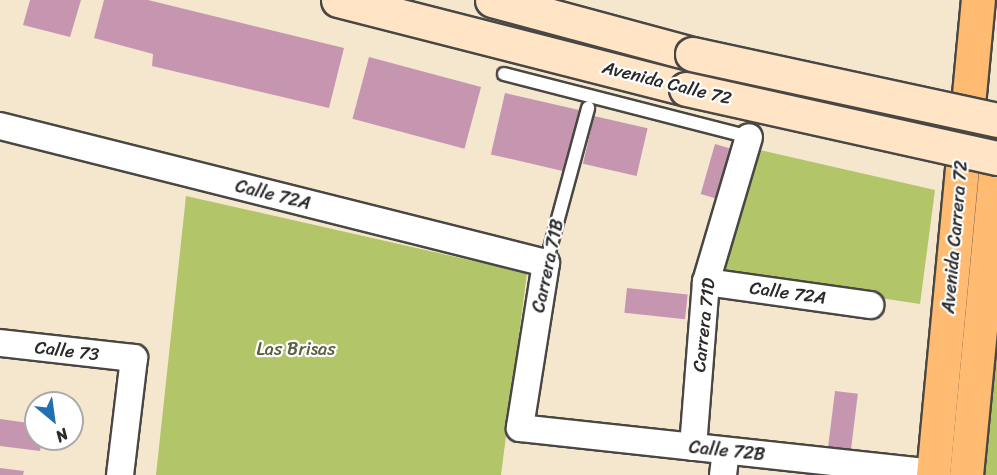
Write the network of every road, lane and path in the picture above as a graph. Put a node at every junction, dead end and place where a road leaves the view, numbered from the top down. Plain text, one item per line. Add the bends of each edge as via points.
1 (338, 0) edge
2 (492, 0) edge
3 (978, 0) edge
4 (504, 74) dead end
5 (588, 108) dead end
6 (997, 120) edge
7 (0, 126) edge
8 (749, 137) joint
9 (997, 157) edge
10 (546, 263) junction
11 (706, 282) junction
12 (870, 305) dead end
13 (0, 343) edge
14 (520, 428) joint
15 (693, 447) junction
16 (725, 463) edge
17 (933, 474) edge
18 (120, 475) edge
19 (966, 475) edge

1 - 9 main road, Avenida Calle 72, bridge via 686,89
2 - 6 main road, Avenida Calle 72, bridge via 692,54
3 - 17 highway, Avenida Carrera 72
4 - 8 lane
5 - 10 lane, Carrera 71B
7 - 10 street, Calle 72A
8 - 11 street, Carrera 71D
9 - 19 highway, Avenida Carrera 72
10 - 14 street, Carrera 71B
11 - 12 street, Calle 72A
11 - 15 street, Carrera 71D
13 - 18 street, Calle 73 via 134,358
14 - 15 street, Calle 72B
15 - 16 street, Calle 72B
16 - 17 street, Calle 72B

